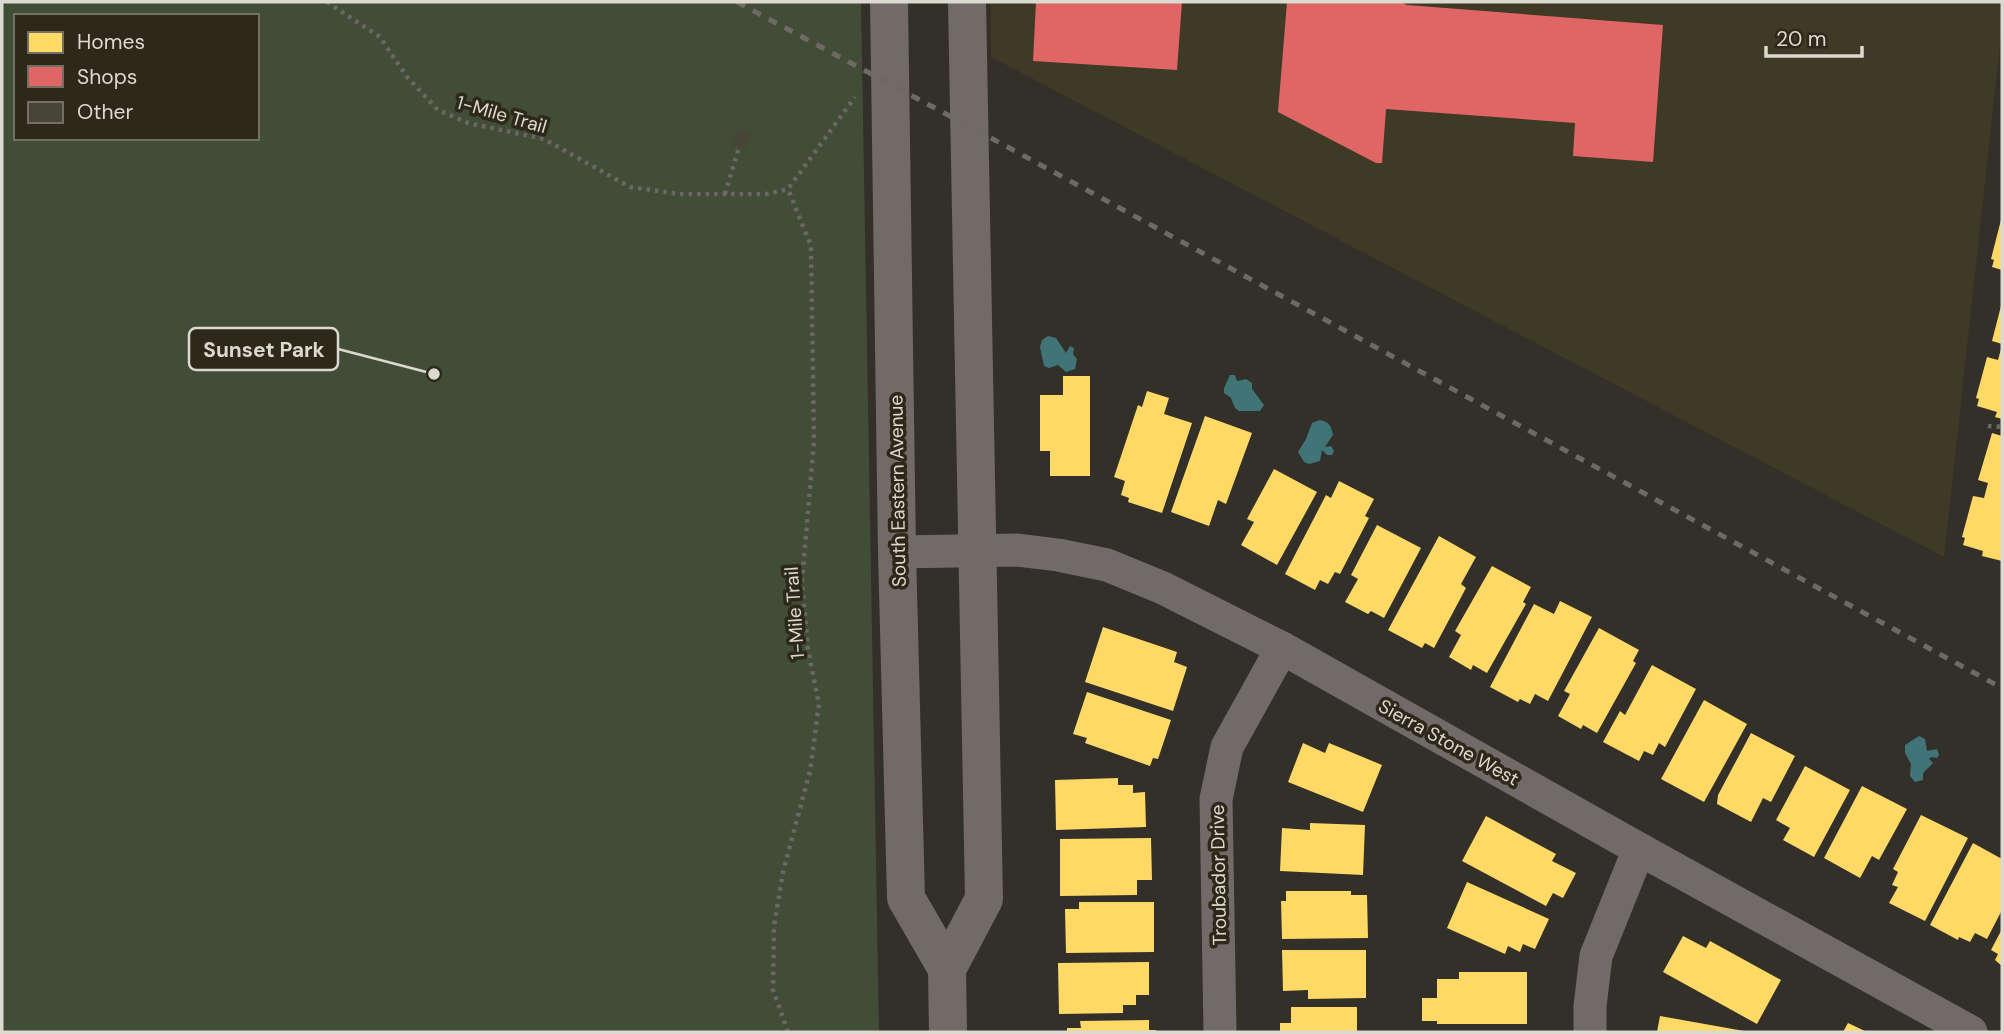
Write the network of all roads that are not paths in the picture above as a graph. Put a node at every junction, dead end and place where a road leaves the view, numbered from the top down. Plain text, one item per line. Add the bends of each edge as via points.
1 (889, 2) edge
2 (967, 2) edge
3 (977, 550) junction
4 (897, 552) junction
5 (1282, 648) junction
6 (1639, 849) junction
7 (947, 969) junction
8 (948, 1032) edge
9 (1220, 1032) edge
10 (1590, 1032) edge
11 (1971, 1032) edge

1 - 4 main road, South Eastern Avenue
2 - 3 main road, South Eastern Avenue
3 - 4 street, Sierra Stone West
3 - 5 street, Sierra Stone West via 1018,550 1107,565
3 - 7 main road, South Eastern Avenue via 984,899
4 - 7 main road, South Eastern Avenue via 906,898
5 - 6 street, Sierra Stone West
5 - 9 street, Troubador Drive via 1227,747 1216,799
6 - 10 street via 1596,956
6 - 11 street, Sierra Stone West
7 - 8 main road, South Eastern Avenue

